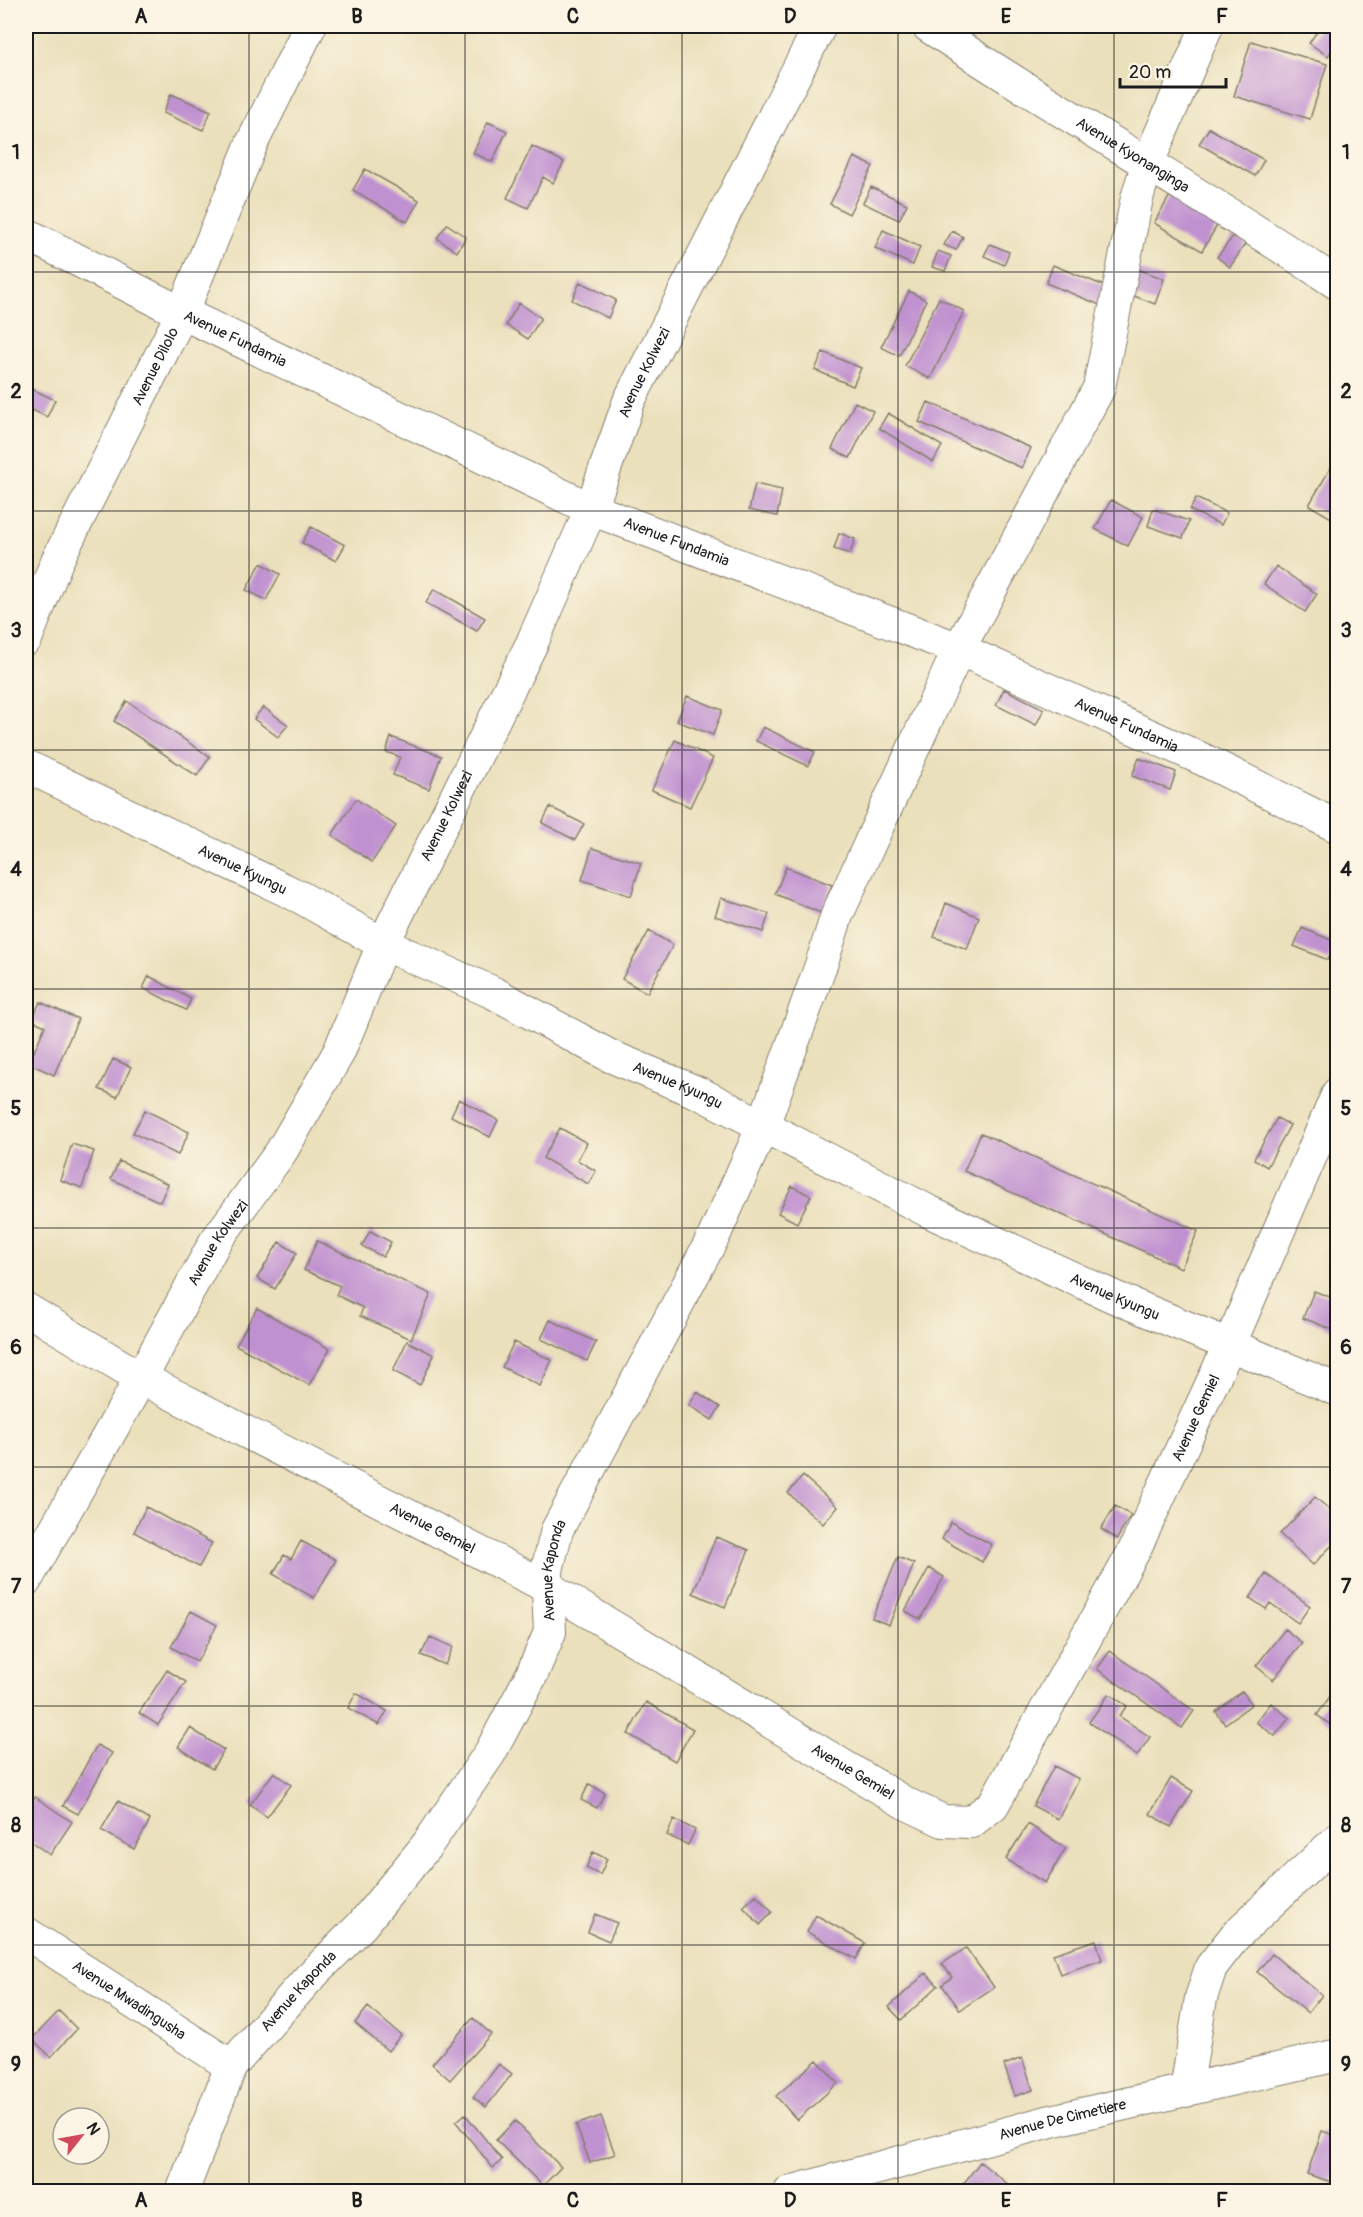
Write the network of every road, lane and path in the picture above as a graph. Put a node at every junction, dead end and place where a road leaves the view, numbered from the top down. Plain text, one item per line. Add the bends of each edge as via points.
1 (310, 26) edge
2 (820, 26) edge
3 (928, 26) edge
4 (1207, 26) edge
5 (1147, 165) junction
6 (26, 234) edge
7 (1338, 284) edge
8 (182, 313) junction
9 (591, 509) junction
10 (26, 639) edge
11 (959, 649) junction
12 (26, 766) edge
13 (1338, 827) edge
14 (383, 944) junction
15 (1338, 1093) edge
16 (763, 1126) junction
17 (26, 1309) edge
18 (1230, 1344) junction
19 (141, 1378) junction
20 (1338, 1390) edge
21 (26, 1580) edge
22 (547, 1587) junction
23 (1338, 1839) edge
24 (26, 1934) edge
25 (1338, 2055) edge
26 (231, 2066) junction
27 (1186, 2091) junction
28 (805, 2190) edge
29 (182, 2192) edge

1 - 8 street, Avenue Dilolo via 252,143
2 - 9 street, Avenue Kolwezi via 629,401
3 - 5 street, Avenue Kyonanginga
4 - 5 street, Avenue Kaponda
5 - 7 street, Avenue Kyonanginga
5 - 11 street, Avenue Kaponda via 1123,259 1099,387
6 - 8 street, Avenue Fundamia
8 - 9 street, Avenue Fundamia
8 - 10 street, Avenue Dilolo via 57,561
9 - 11 street, Avenue Fundamia
9 - 14 street, Avenue Kolwezi via 532,643
11 - 13 street, Avenue Fundamia via 1204,760
11 - 16 street, Avenue Kaponda via 837,915
12 - 14 street, Avenue Kyungu via 300,897
14 - 16 street, Avenue Kyungu via 494,993 610,1056 701,1094
14 - 19 street, Avenue Kolwezi via 339,1052 281,1152 215,1242
15 - 18 street, Avenue Gemiel
16 - 18 street, Avenue Kyungu via 1114,1297
16 - 22 street, Avenue Kaponda via 714,1236 557,1530
17 - 19 street, Avenue Gemiel
18 - 20 street, Avenue Kyungu
18 - 22 street, Avenue Gemiel via 1134,1551 993,1805 971,1822 943,1821 905,1803
19 - 21 street, Avenue Kolwezi
19 - 22 street, Avenue Gemiel
22 - 26 street, Avenue Kaponda via 550,1632 490,1753 428,1845 362,1925
23 - 27 street via 1236,1935 1211,1967 1201,1998
24 - 26 street, Avenue Mwadingusha
25 - 27 street, Avenue De Cimetiere
26 - 29 street
27 - 28 street, Avenue De Cimetiere via 1051,2121

